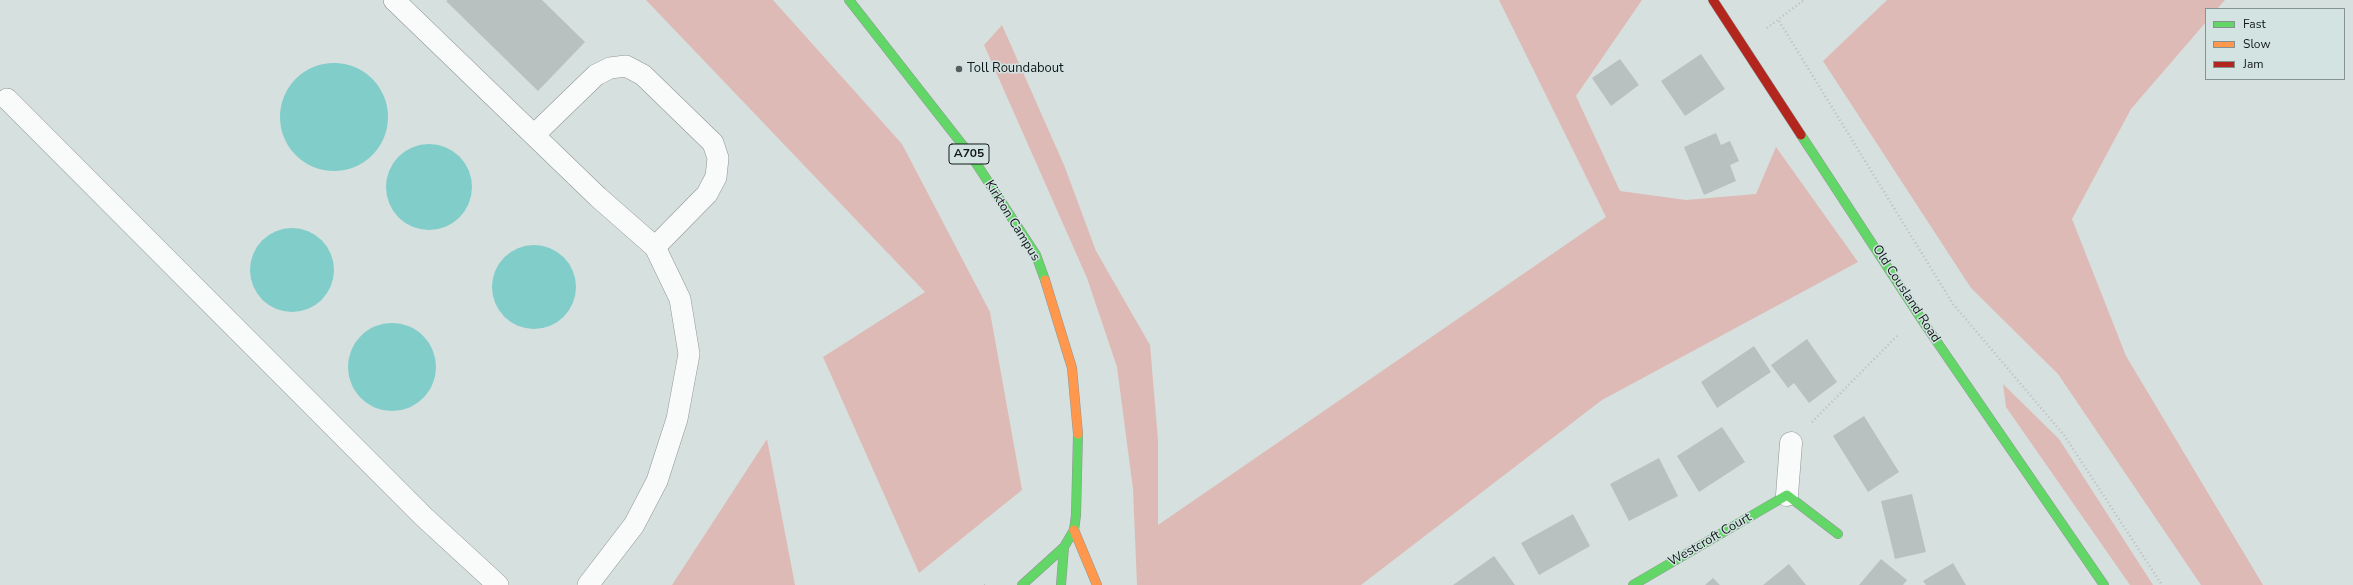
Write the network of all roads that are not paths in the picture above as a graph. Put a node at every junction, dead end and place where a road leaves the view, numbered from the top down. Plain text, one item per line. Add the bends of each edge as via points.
1 (394, 0) edge
2 (849, 0) edge
3 (1713, 0) edge
4 (7, 99) dead end
5 (534, 135) junction
6 (654, 247) junction
7 (1792, 444) road end
8 (1787, 495) junction
9 (1074, 530) junction
10 (1838, 534) dead end
11 (1064, 546) junction
12 (1083, 546) junction
13 (1082, 577) dead end
14 (498, 585) edge
15 (588, 585) edge
16 (1022, 585) edge
17 (1061, 585) edge
18 (1097, 585) edge
19 (1633, 585) edge
20 (2104, 585) edge

1 - 5 lane
2 - 9 street, Kirkton Campus / A705 via 972,157 1036,255 1072,368 1078,441
3 - 20 street, Old Cousland Road via 1924,323
4 - 14 lane via 424,517
5 - 6 lane
5 - 6 lane via 596,75 610,68 626,66 643,75 713,143 718,158 716,177 707,194
6 - 15 lane via 680,298 689,354 677,419 658,481 634,525
7 - 8 street
8 - 10 street
8 - 19 street, Westcroft Court
9 - 11 street, Kirkton Campus / A705
9 - 12 street
11 - 16 street
11 - 17 street, Kirkton Campus / A705
12 - 13 street
12 - 18 street

